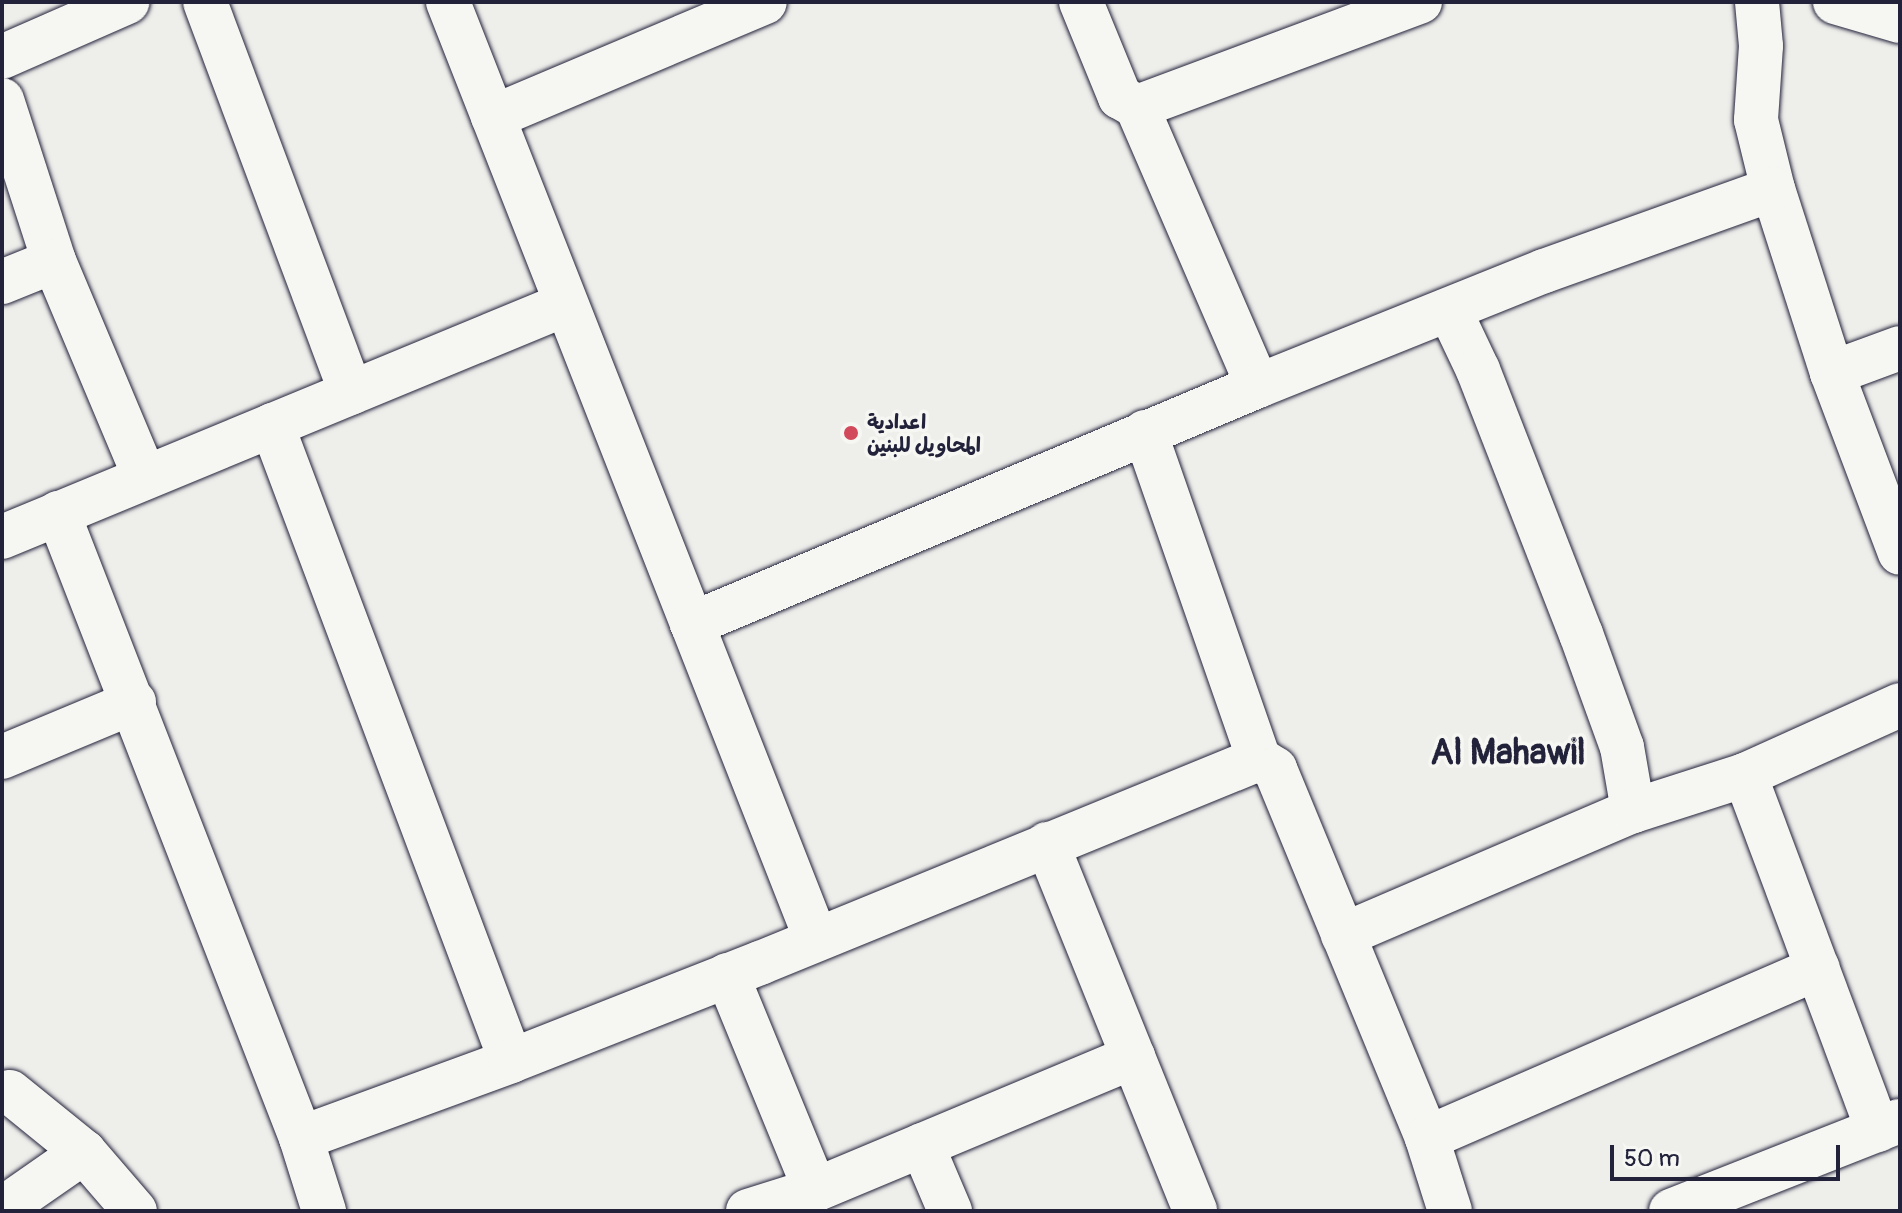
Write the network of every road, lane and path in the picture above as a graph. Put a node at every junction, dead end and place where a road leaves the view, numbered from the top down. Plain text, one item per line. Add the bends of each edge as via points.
1 (127, 2) edge
2 (205, 2) edge
3 (448, 2) edge
4 (765, 2) edge
5 (1081, 2) edge
6 (1420, 2) edge
7 (1757, 2) edge
8 (1835, 2) edge
9 (706, 14) edge
10 (1346, 15) edge
11 (1900, 21) edge
12 (2, 57) edge
13 (2, 100) edge
14 (1137, 107) junction
15 (493, 117) junction
16 (1773, 189) junction
17 (54, 261) junction
18 (2, 282) edge
19 (566, 304) junction
20 (1450, 311) junction
21 (1900, 348) edge
22 (1832, 373) junction
23 (1258, 386) junction
24 (351, 393) junction
25 (272, 425) junction
26 (1145, 432) junction
27 (145, 477) junction
28 (58, 513) junction
29 (2, 537) edge
30 (1900, 553) edge
31 (692, 624) junction
32 (134, 702) junction
33 (1900, 705) edge
34 (2, 757) edge
35 (1259, 759) junction
36 (1745, 775) junction
37 (1633, 811) junction
38 (1047, 844) junction
39 (1343, 935) junction
40 (816, 939) junction
41 (1818, 968) junction
42 (727, 975) junction
43 (1133, 1057) junction
44 (511, 1061) junction
45 (10, 1092) dead end
46 (1889, 1125) edge
47 (301, 1138) junction
48 (1427, 1138) junction
49 (922, 1145) junction
50 (84, 1152) junction
51 (815, 1190) junction
52 (2, 1209) edge
53 (135, 1211) edge
54 (324, 1211) edge
55 (748, 1211) edge
56 (950, 1211) edge
57 (1195, 1211) edge
58 (1450, 1211) edge
59 (1671, 1211) edge

1 - 12 street
2 - 24 street
3 - 15 street
4 - 9 street
5 - 14 street via 1120,97
6 - 10 street
7 - 16 street via 1761,46 1756,120
8 - 11 street
9 - 15 street
10 - 14 street
13 - 17 street
14 - 23 street
15 - 19 street
16 - 20 street via 1681,219
16 - 22 street
17 - 18 street
17 - 27 street
19 - 24 street
19 - 31 street
20 - 23 street
20 - 37 street via 1581,634 1622,747
21 - 22 street
22 - 30 street
23 - 26 street
24 - 25 street
25 - 27 street
25 - 44 street
26 - 31 street
26 - 35 street
27 - 28 street
28 - 29 street
28 - 32 street
31 - 40 street
32 - 34 street
32 - 47 street
33 - 36 street
35 - 38 street
35 - 39 street via 1275,769
36 - 37 street
36 - 41 street
37 - 39 street
38 - 40 street
38 - 43 street
39 - 48 street
40 - 42 street
41 - 46 street
41 - 48 street
42 - 44 street
42 - 51 street
43 - 49 street
43 - 57 street
44 - 47 street
45 - 50 street
46 - 59 street
47 - 54 street
48 - 58 street
49 - 51 street
49 - 56 street
50 - 52 street
50 - 53 street
51 - 55 street

